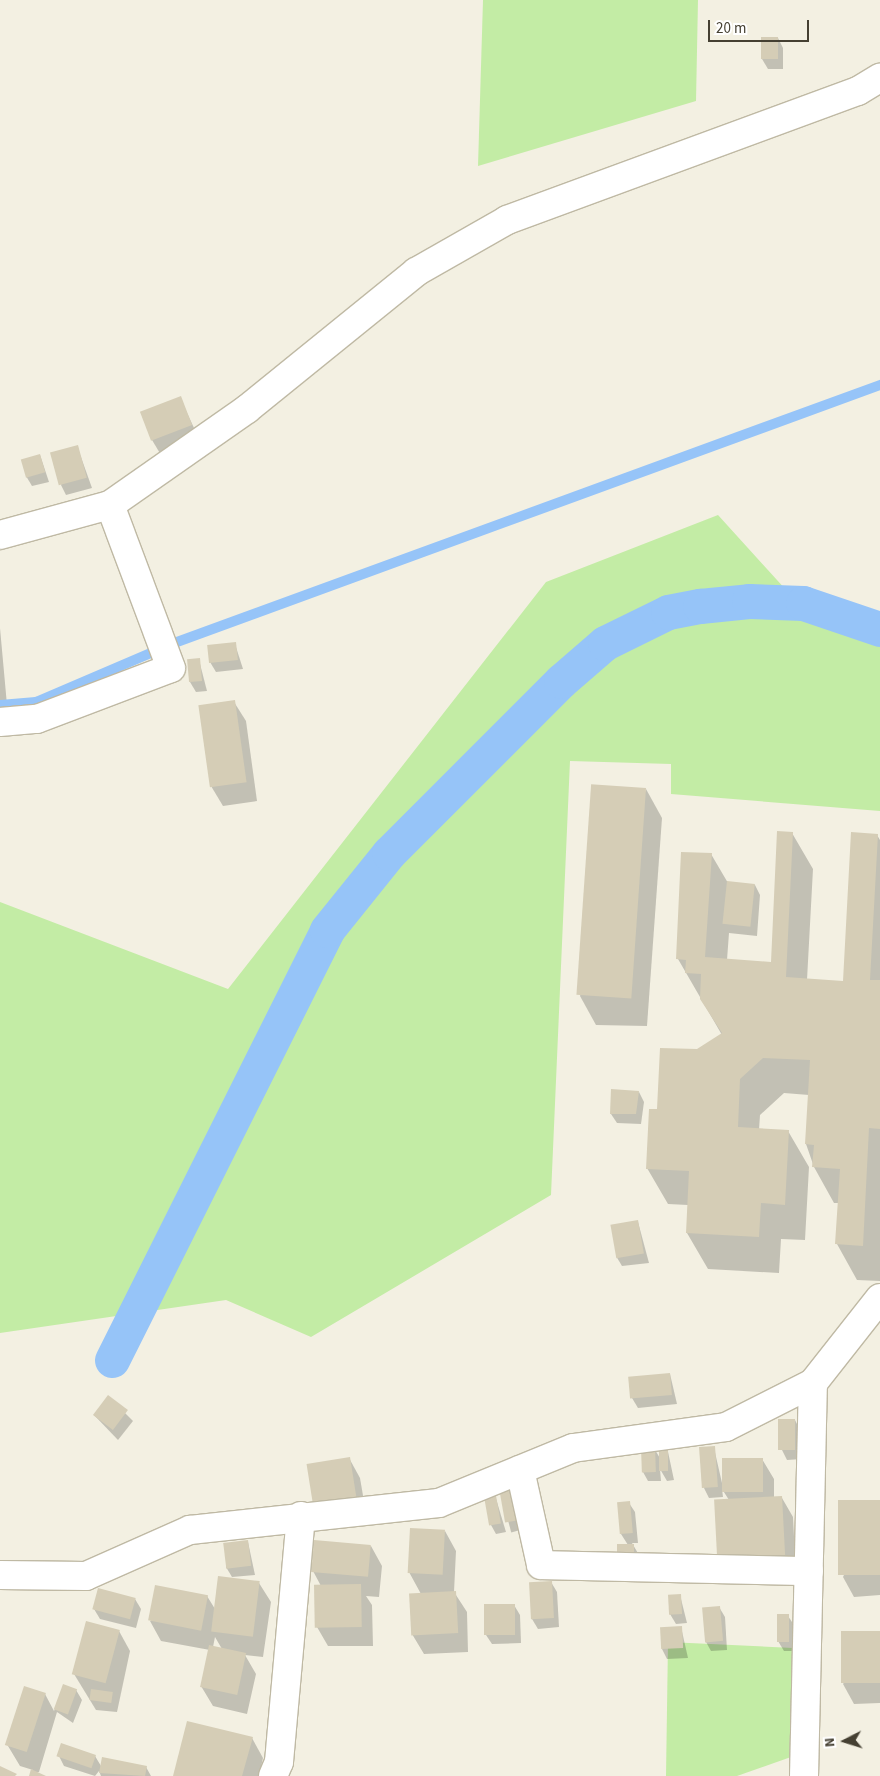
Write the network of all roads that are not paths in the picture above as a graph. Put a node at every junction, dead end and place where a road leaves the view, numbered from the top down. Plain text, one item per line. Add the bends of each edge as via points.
1 (880, 78) edge
2 (110, 505) junction
3 (0, 535) edge
4 (0, 722) edge
5 (880, 1298) edge
6 (813, 1383) junction
7 (520, 1470) junction
8 (301, 1516) junction
9 (809, 1571) junction
10 (0, 1575) edge
11 (273, 1776) edge
12 (804, 1776) edge

1 - 2 street via 858,91 507,220 416,272 247,409
2 - 3 street
2 - 4 street via 171,668 37,719
5 - 6 street
6 - 7 street via 726,1427 573,1448
6 - 9 street
7 - 8 street via 439,1503
7 - 9 street via 541,1565
8 - 10 street via 190,1530 86,1576
8 - 11 street via 278,1762
9 - 12 street

